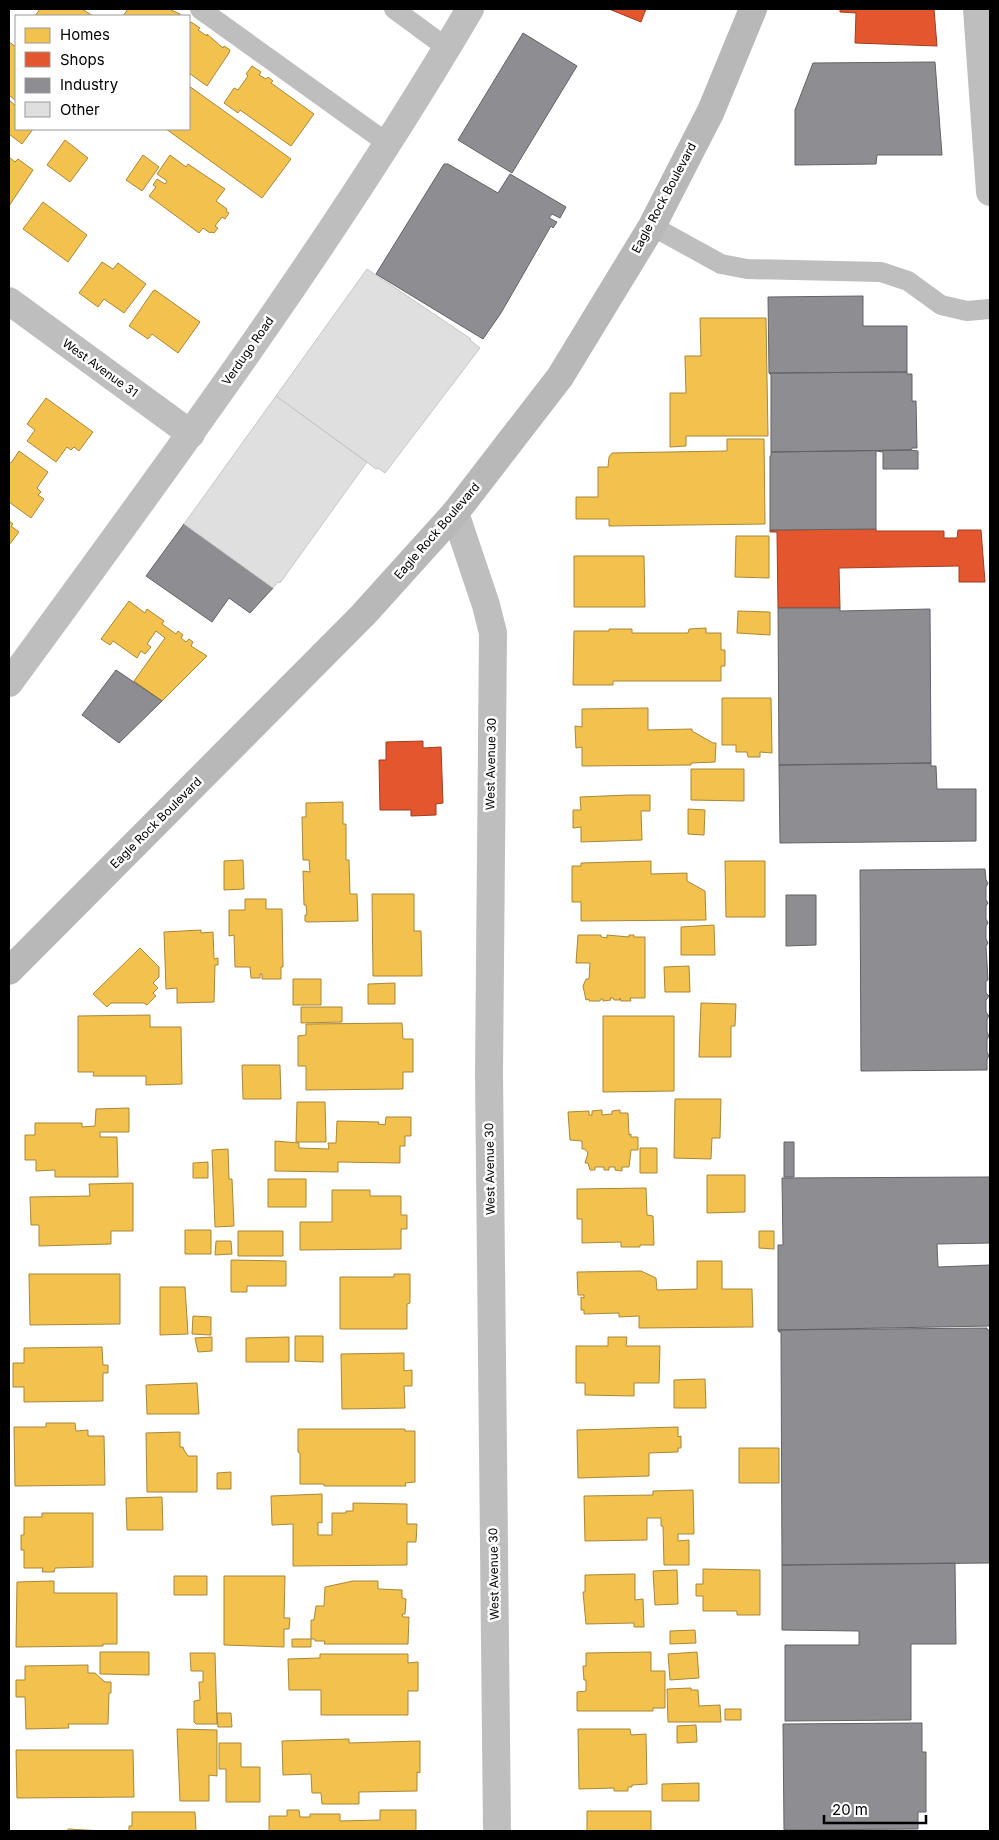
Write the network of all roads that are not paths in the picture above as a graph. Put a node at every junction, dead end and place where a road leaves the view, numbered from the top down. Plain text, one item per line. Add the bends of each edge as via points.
1 (200, 9) edge
2 (394, 9) edge
3 (470, 9) edge
4 (753, 9) edge
5 (977, 9) edge
6 (447, 48) junction
7 (387, 143) junction
8 (990, 192) edge
9 (652, 226) junction
10 (9, 301) edge
11 (990, 309) edge
12 (190, 434) junction
13 (455, 513) junction
14 (9, 683) edge
15 (9, 971) edge
16 (497, 1831) edge

1 - 7 lane
2 - 6 lane
3 - 6 street, Verdugo Road
4 - 9 main road, Eagle Rock Boulevard via 711,111
5 - 8 street
6 - 7 street, Verdugo Road
7 - 12 street, Verdugo Road
9 - 11 lane via 721,264 747,269 881,272 908,281 941,305 967,311
9 - 13 main road, Eagle Rock Boulevard via 560,377
10 - 12 street, West Avenue 31
12 - 14 street, Verdugo Road
13 - 15 main road, Eagle Rock Boulevard via 363,615
13 - 16 street, West Avenue 30 via 493,633 488,1074

